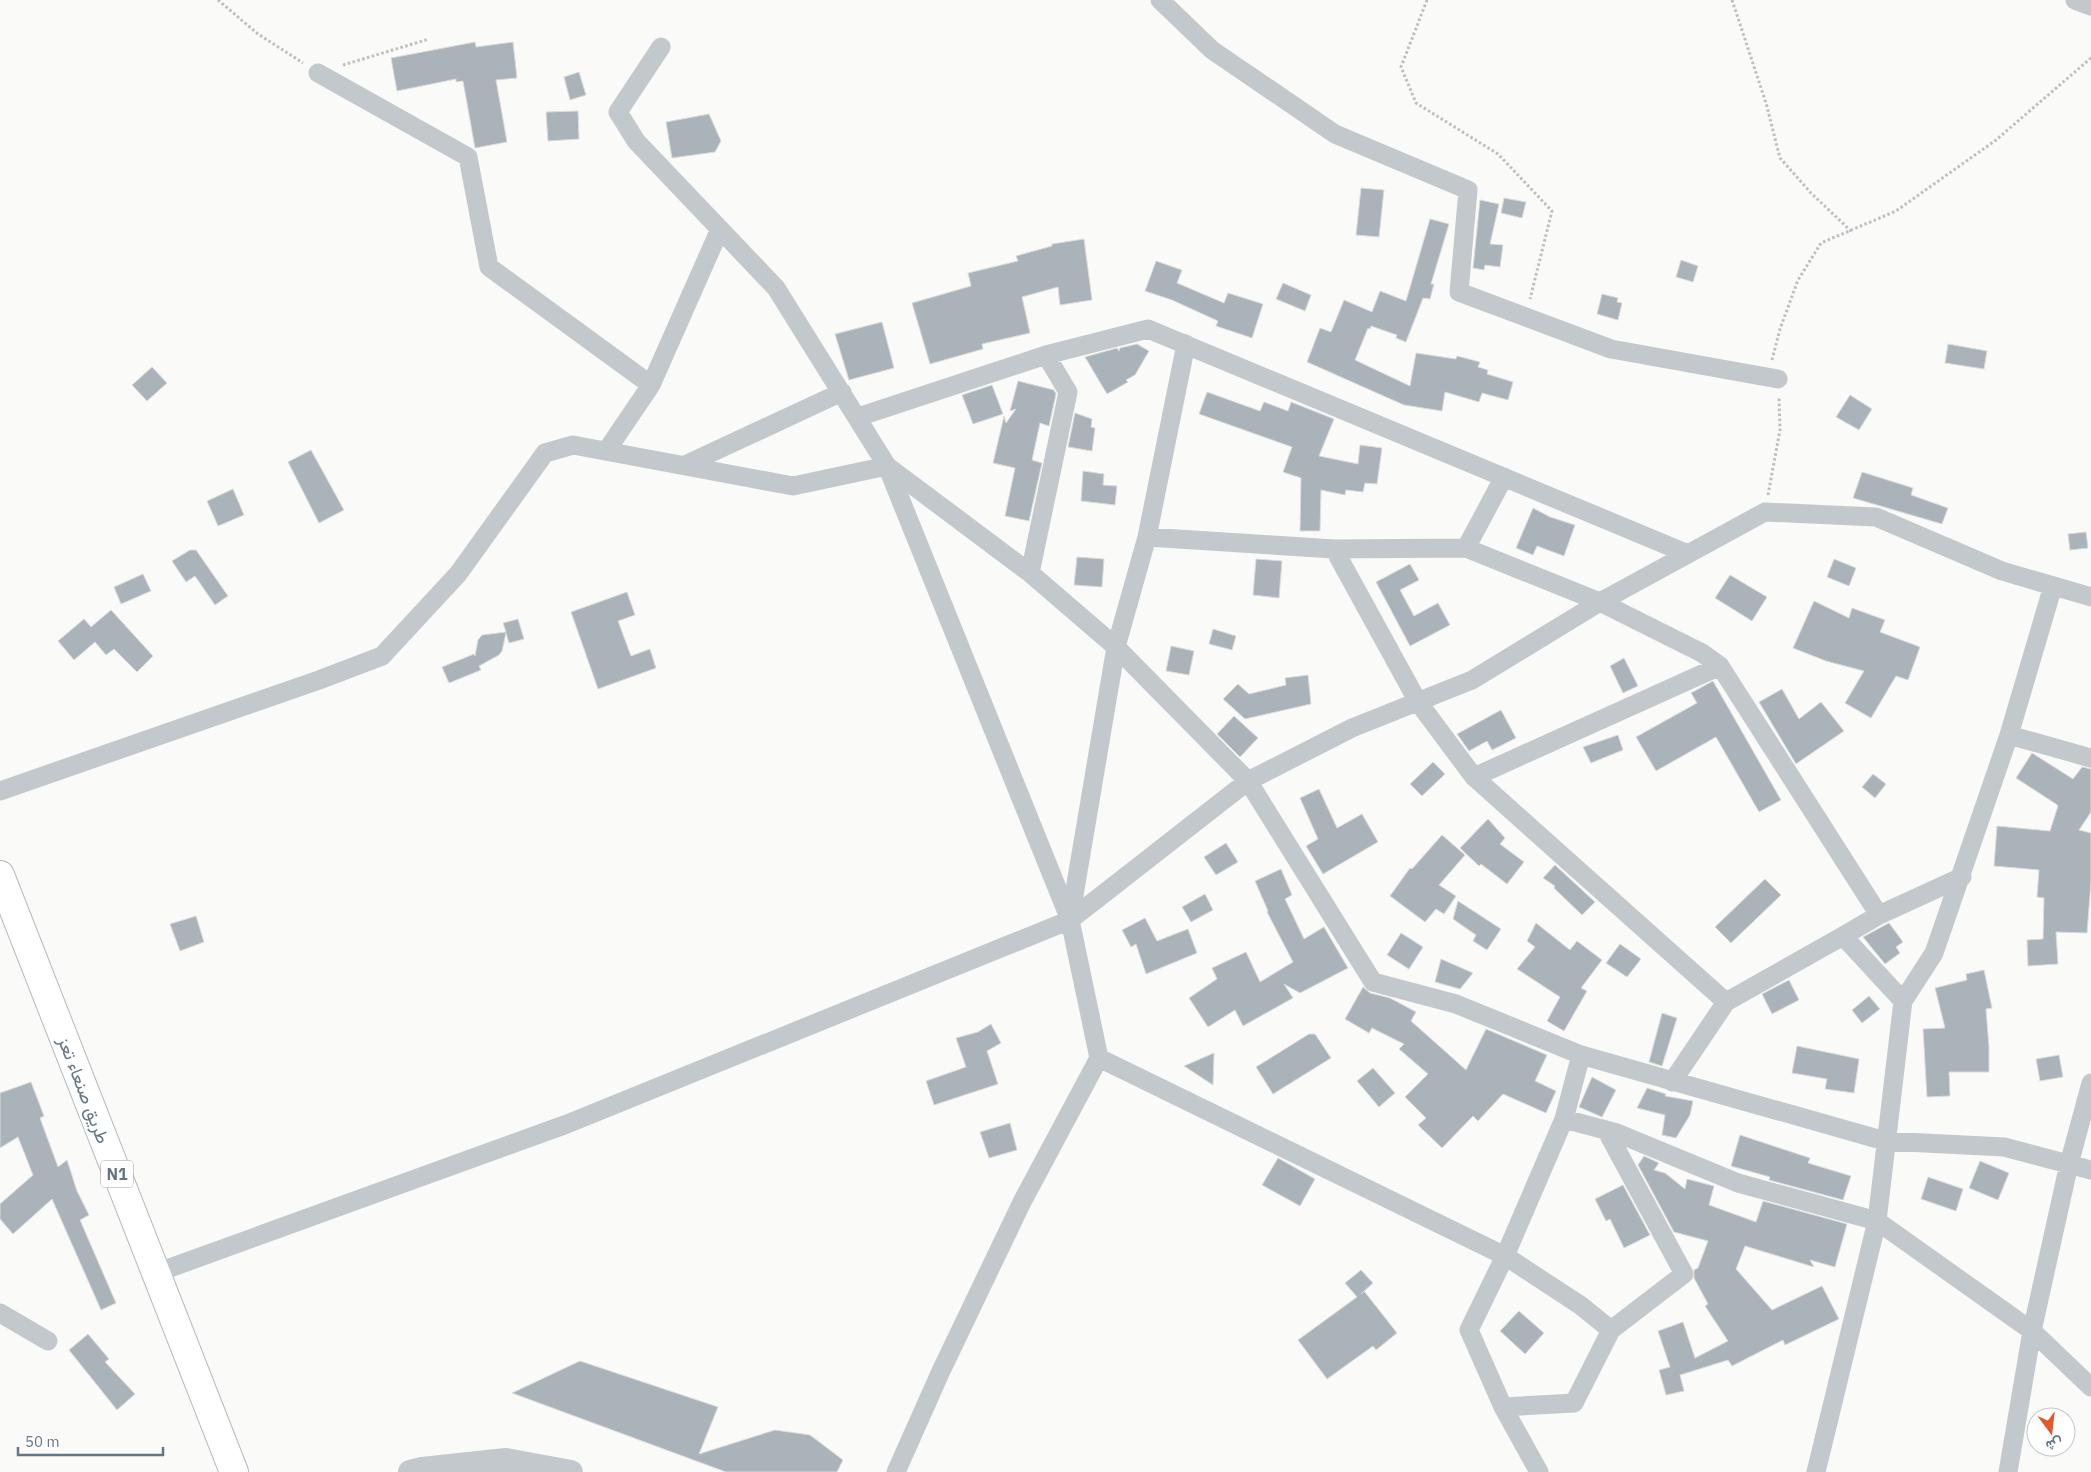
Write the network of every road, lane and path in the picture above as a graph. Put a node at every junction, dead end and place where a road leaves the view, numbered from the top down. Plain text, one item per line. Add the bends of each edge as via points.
1 (218, 0) edge
2 (1160, 0) edge
3 (1427, 0) edge
4 (1732, 0) edge
5 (2075, 0) edge
6 (2091, 6) edge
7 (428, 39) dead end
8 (661, 47) dead end
9 (2091, 58) edge
10 (318, 73) junction
11 (720, 229) junction
12 (1852, 232) junction
13 (1526, 317) junction
14 (1186, 344) junction
15 (1046, 355) junction
16 (1778, 379) junction
17 (651, 385) junction
18 (842, 392) junction
19 (858, 417) junction
20 (606, 450) junction
21 (685, 465) junction
22 (887, 466) junction
23 (1504, 477) junction
24 (1765, 512) junction
25 (1147, 537) junction
26 (1466, 548) junction
27 (1334, 549) junction
28 (1688, 554) junction
29 (1030, 573) junction
30 (2053, 586) junction
31 (2091, 597) edge
32 (1600, 602) junction
33 (1116, 647) junction
34 (1720, 666) junction
35 (1418, 702) junction
36 (2009, 735) junction
37 (2091, 758) edge
38 (1474, 777) junction
39 (1248, 781) junction
40 (0, 791) edge
41 (0, 875) edge
42 (1962, 877) junction
43 (1879, 915) junction
44 (1070, 920) junction
45 (1843, 936) junction
46 (1902, 1001) junction
47 (1726, 1002) junction
48 (1581, 1055) junction
49 (1099, 1058) junction
50 (1672, 1082) junction
51 (2091, 1083) edge
52 (1564, 1118) junction
53 (1606, 1130) junction
54 (1885, 1141) junction
55 (2070, 1164) junction
56 (2091, 1170) edge
57 (1877, 1221) junction
58 (1505, 1256) junction
59 (156, 1273) junction
60 (0, 1313) edge
61 (1611, 1330) junction
62 (2032, 1331) junction
63 (48, 1341) dead end
64 (2091, 1387) edge
65 (1503, 1407) junction
66 (234, 1472) edge
67 (410, 1472) edge
68 (571, 1472) edge
69 (896, 1472) edge
70 (1540, 1472) edge
71 (1816, 1472) edge
72 (2008, 1472) edge

1 - 10 path via 258,34
2 - 13 street via 1212,50 1335,134 1468,190 1459,292
3 - 13 path via 1401,67 1416,103 1498,154 1552,211
4 - 12 path via 1766,103 1780,158
5 - 6 street
7 - 10 path
8 - 11 street via 618,112 636,141
9 - 12 path via 1996,140 1896,211
10 - 17 street via 468,157 489,267
11 - 17 street
11 - 18 street via 776,288
12 - 16 path via 1821,243 1798,280 1772,358
13 - 16 street via 1612,349
14 - 15 street via 1148,329
14 - 23 street
14 - 25 street
15 - 19 street
15 - 29 street via 1068,392
16 - 24 path via 1780,430
17 - 20 street
18 - 19 street
18 - 21 street
19 - 22 street
20 - 21 street
20 - 40 street via 572,444 545,453 458,574 382,656
21 - 22 street via 793,486
22 - 29 street
22 - 44 street
23 - 26 street
23 - 28 street
24 - 28 street
24 - 30 street via 1876,517 2002,571
25 - 27 street
25 - 33 street
26 - 27 street
26 - 32 street
27 - 35 street
28 - 32 street
29 - 33 street
30 - 31 street
30 - 36 street
32 - 34 street
32 - 35 street via 1472,680
33 - 39 street
33 - 44 street
34 - 38 street
34 - 43 street
35 - 38 street
35 - 39 street via 1352,728
36 - 37 street
36 - 42 street
38 - 47 street
39 - 44 street
39 - 48 street via 1372,982 1456,1004
41 - 59 highway, طريق صنعاء تعز / N1
42 - 43 street
42 - 46 street via 1934,953
43 - 45 street
44 - 49 street
44 - 59 street via 567,1124
45 - 46 street
45 - 47 street
46 - 54 street
47 - 50 street
48 - 50 street
48 - 52 street
49 - 58 street
49 - 69 street via 1022,1202
50 - 54 street
51 - 55 street
52 - 53 street
52 - 58 street
53 - 57 street via 1738,1183
53 - 61 street via 1684,1274
54 - 55 street via 2004,1147
54 - 57 street
55 - 56 street
55 - 62 street
57 - 62 street
57 - 71 street
58 - 61 street via 1580,1304
58 - 65 street via 1469,1330
59 - 66 highway, طريق صنعاء تعز / N1
60 - 63 street
61 - 65 street via 1574,1403
62 - 64 street
62 - 72 street
65 - 70 street
67 - 68 street via 506,1460

